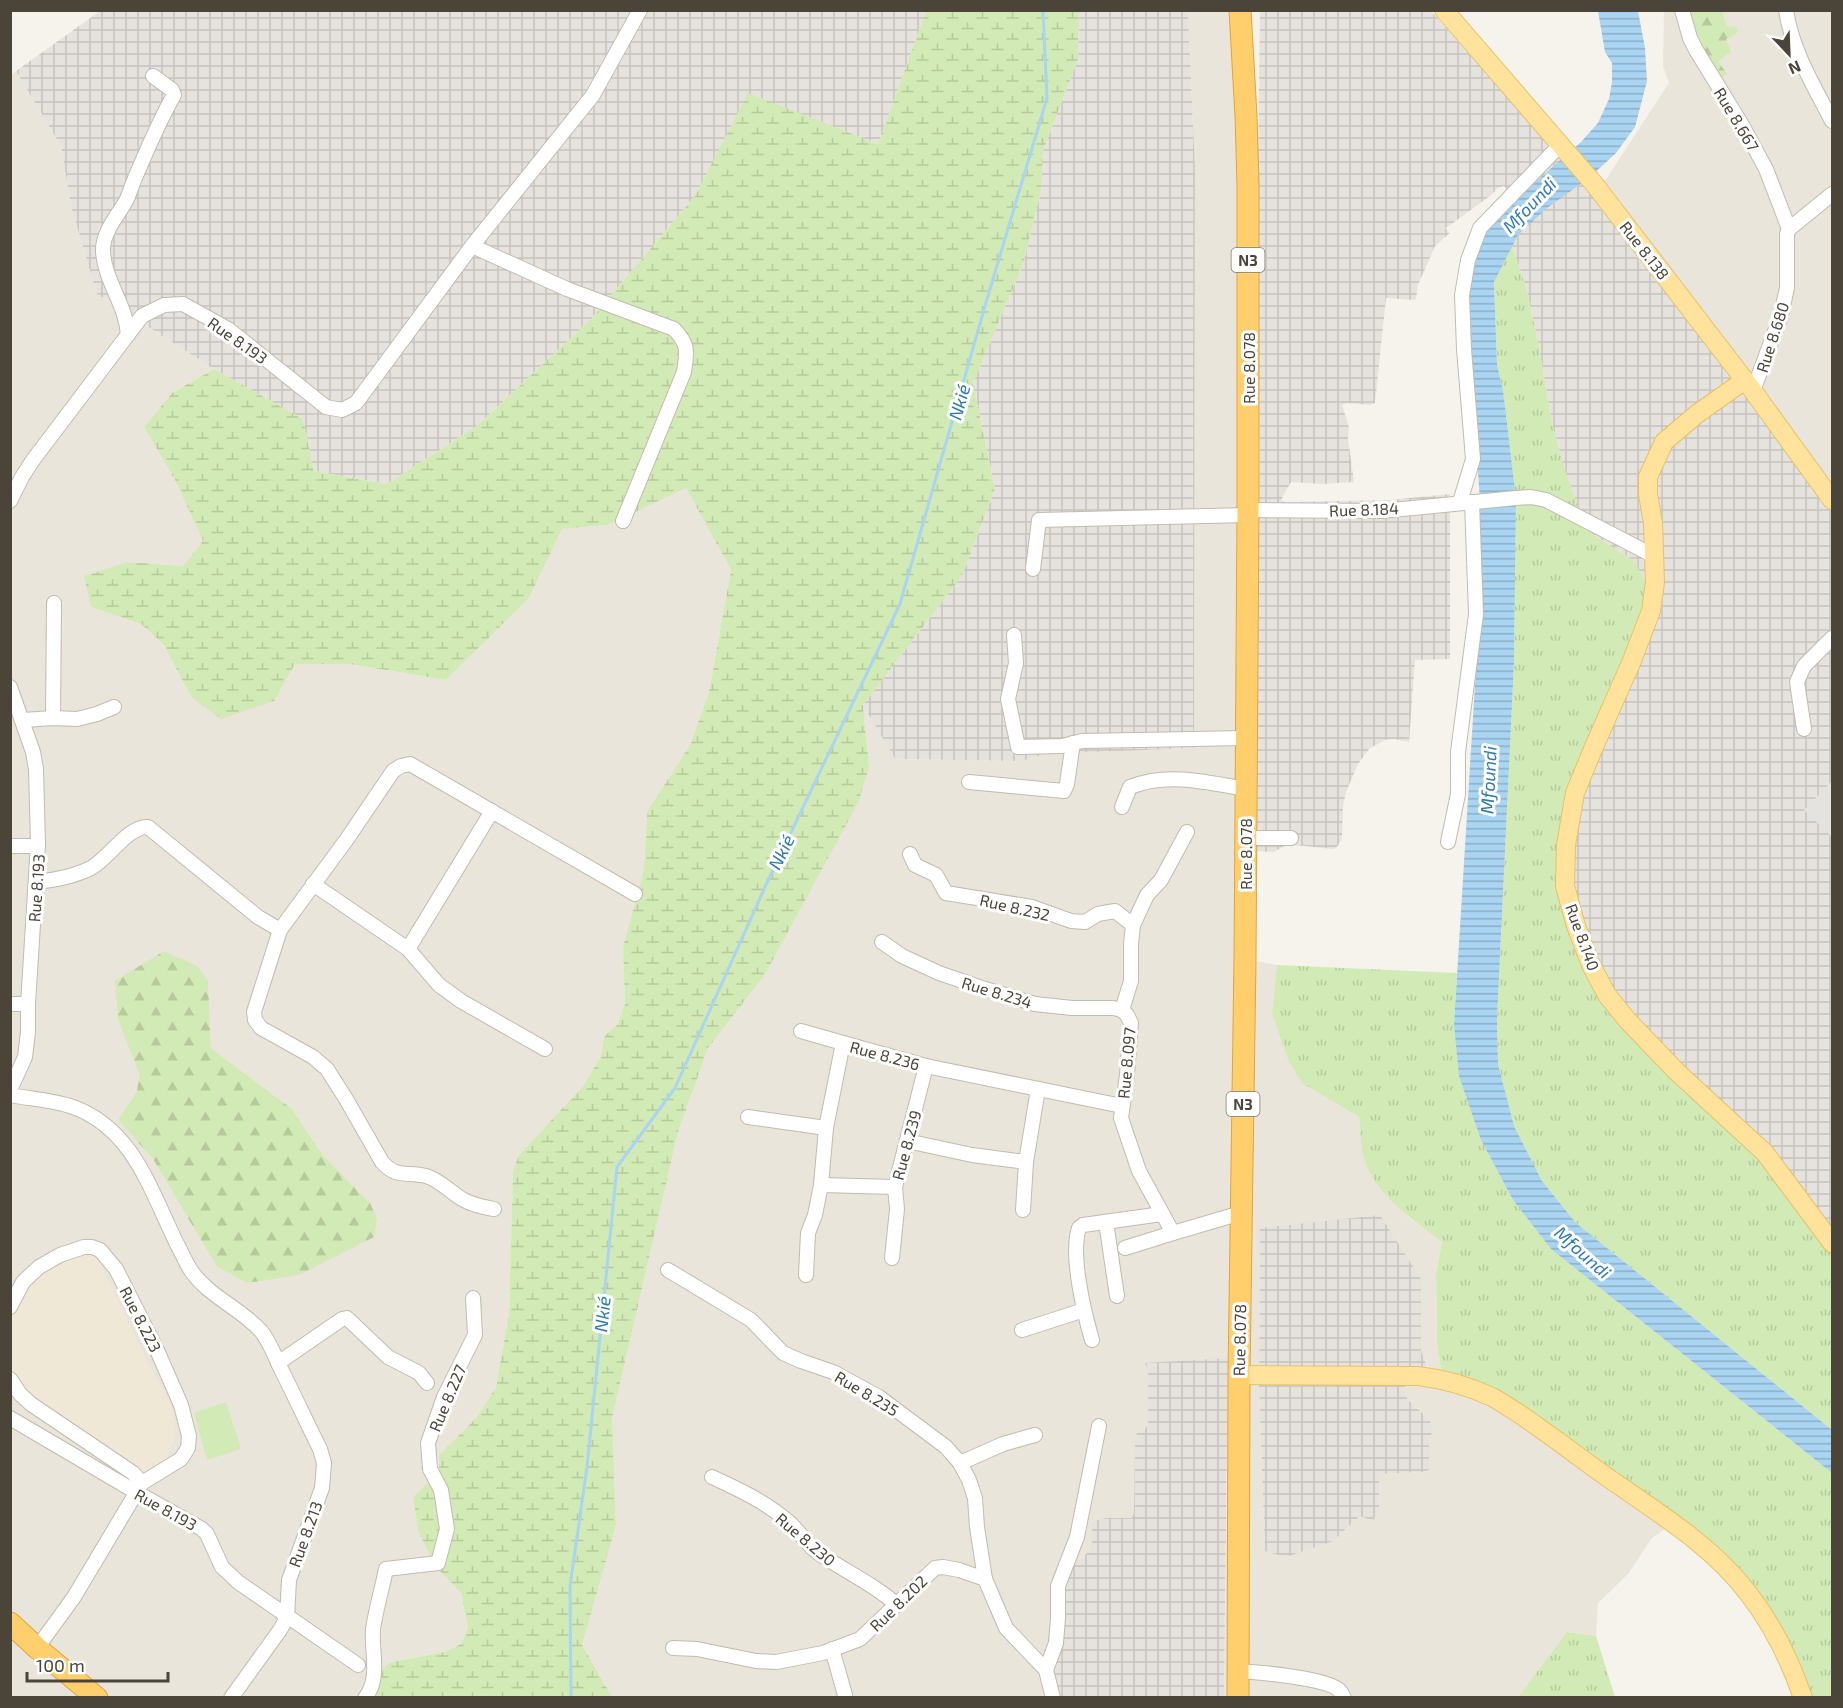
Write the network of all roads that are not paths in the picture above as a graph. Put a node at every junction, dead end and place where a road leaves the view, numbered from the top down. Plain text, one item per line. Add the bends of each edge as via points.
1 (640, 10) edge
2 (1240, 10) edge
3 (1444, 10) edge
4 (1682, 10) edge
5 (1786, 10) edge
6 (153, 76) dead end
7 (1833, 121) edge
8 (1562, 147) junction
9 (1833, 194) edge
10 (1789, 229) junction
11 (472, 246) junction
12 (128, 335) junction
13 (1749, 386) junction
14 (16, 475) edge
15 (1833, 500) edge
16 (10, 501) edge
17 (1471, 502) junction
18 (1248, 512) junction
19 (623, 521) dead end
20 (1654, 556) junction
21 (1033, 570) dead end
22 (54, 603) dead end
23 (1014, 635) dead end
24 (1833, 638) edge
25 (10, 687) edge
26 (114, 707) dead end
27 (14, 708) edge
28 (53, 718) junction
29 (23, 720) junction
30 (1804, 729) dead end
31 (1246, 738) junction
32 (1073, 743) junction
33 (969, 782) dead end
34 (1245, 789) junction
35 (1122, 807) dead end
36 (492, 811) junction
37 (1187, 832) dead end
38 (1245, 838) junction
39 (1291, 838) dead end
40 (1448, 842) dead end
41 (38, 844) junction
42 (10, 846) edge
43 (910, 854) dead end
44 (36, 882) junction
45 (313, 884) junction
46 (635, 894) dead end
47 (1133, 925) junction
48 (279, 930) junction
49 (882, 942) dead end
50 (408, 949) junction
51 (10, 1004) edge
52 (28, 1004) junction
53 (1122, 1010) junction
54 (801, 1031) dead end
55 (843, 1043) junction
56 (545, 1049) dead end
57 (926, 1066) junction
58 (1038, 1089) junction
59 (10, 1092) edge
60 (1122, 1106) junction
61 (748, 1117) dead end
62 (826, 1128) junction
63 (907, 1142) junction
64 (1026, 1162) junction
65 (821, 1185) junction
66 (895, 1187) junction
67 (494, 1209) dead end
68 (1023, 1210) dead end
69 (1241, 1213) junction
70 (1162, 1214) junction
71 (1107, 1222) junction
72 (1173, 1233) junction
73 (1833, 1243) edge
74 (1125, 1248) dead end
75 (892, 1258) dead end
76 (668, 1270) dead end
77 (806, 1275) dead end
78 (1117, 1296) dead end
79 (473, 1298) dead end
80 (10, 1307) edge
81 (1084, 1310) junction
82 (1022, 1330) dead end
83 (1092, 1340) dead end
84 (278, 1363) junction
85 (1239, 1375) junction
86 (10, 1379) edge
87 (427, 1383) dead end
88 (10, 1418) edge
89 (1099, 1426) dead end
90 (1035, 1435) dead end
91 (960, 1463) junction
92 (712, 1477) dead end
93 (139, 1488) junction
94 (985, 1579) junction
95 (897, 1605) junction
96 (287, 1617) junction
97 (10, 1623) edge
98 (37, 1648) junction
99 (673, 1648) dead end
100 (832, 1649) junction
101 (358, 1665) dead end
102 (1046, 1670) junction
103 (1238, 1671) junction
104 (845, 1695) dead end
105 (97, 1698) edge
106 (231, 1698) edge
107 (365, 1698) edge
108 (1053, 1698) edge
109 (1238, 1698) edge
110 (1344, 1698) edge
111 (1803, 1698) edge

1 - 11 street, Rue 8.193 via 593,95
2 - 18 highway, Rue 8.078 / N3 via 1248,184
3 - 8 main road, Rue 8.138
4 - 10 street, Rue 8.667 via 1696,50 1766,169
5 - 7 street via 1804,68
6 - 12 street via 174,94 102,249 128,322
8 - 13 main road, Rue 8.138
8 - 17 street via 1480,228 1467,260 1462,295 1473,459
9 - 10 street
10 - 13 street, Rue 8.680 via 1787,288 1781,315
11 - 12 street, Rue 8.193 via 356,403 342,410 326,407 228,329 183,304 164,305 142,316
11 - 19 street via 567,289 674,328 684,340 684,372
12 - 14 street, Rue 8.193
13 - 15 main road, Rue 8.138
13 - 20 main road, Rue 8.140 via 1697,414 1664,442 1648,477
14 - 16 street, Rue 8.193
17 - 18 street, Rue 8.184 via 1382,511
17 - 20 street, Rue 8.184 via 1546,500
17 - 40 street via 1476,614 1458,752 1458,794
18 - 21 street, Rue 8.184 via 1039,520
18 - 31 highway, Rue 8.078 / N3
20 - 73 main road, Rue 8.140 via 1651,611 1575,793 1566,845 1565,886 1591,965 1607,995 1669,1064 1765,1153
22 - 28 street
23 - 32 street via 1016,663 1008,699 1018,747
24 - 30 street via 1804,666 1797,681
25 - 27 street, Rue 8.193
26 - 28 street via 77,719
27 - 29 street, Rue 8.193
28 - 29 street
29 - 41 street, Rue 8.193 via 36,769
31 - 32 street
31 - 34 highway, Rue 8.078 / N3
32 - 33 street via 1064,790
34 - 35 street via 1179,779 1150,780 1130,787
34 - 38 highway, Rue 8.078 / N3
36 - 45 street via 410,764 401,766 393,771
36 - 46 street
36 - 50 street
37 - 47 street, Rue 8.097
38 - 39 street
38 - 69 highway, Rue 8.078 / N3
41 - 42 street
41 - 44 street, Rue 8.193
43 - 47 street, Rue 8.232 via 915,865 936,875 946,893 1032,907 1071,921 1085,922 1098,914 1115,911
44 - 48 street via 65,878 91,868 133,831 148,827
44 - 52 street, Rue 8.193
45 - 48 street
45 - 50 street
47 - 53 street, Rue 8.097 via 1131,981
48 - 67 street via 254,1012 261,1028 314,1057 327,1069 388,1170 434,1179 473,1205
49 - 53 street, Rue 8.234 via 939,973 1035,1004
50 - 56 street via 440,985 461,1001
51 - 52 street
52 - 59 street, Rue 8.193 via 25,1056
53 - 60 street, Rue 8.097 via 1131,1023
54 - 55 street
55 - 57 street, Rue 8.236
55 - 62 street, Rue 8.236
57 - 58 street, Rue 8.236
57 - 63 street, Rue 8.239
58 - 60 street, Rue 8.236
58 - 64 street
59 - 84 street, Rue 8.213 via 72,1107 93,1116 113,1132 144,1173 190,1269 201,1284 262,1333
60 - 70 street, Rue 8.097 via 1121,1118 1129,1144
61 - 62 street
62 - 65 street, Rue 8.236
63 - 64 street
63 - 66 street, Rue 8.239
64 - 68 street
65 - 66 street, Rue 8.239
65 - 77 street, Rue 8.236 via 808,1233
66 - 75 street
69 - 72 street
69 - 85 highway, Rue 8.078 / N3
70 - 71 street
70 - 72 street, Rue 8.097
71 - 78 street
71 - 81 street via 1083,1225 1077,1232
72 - 74 street
76 - 91 street, Rue 8.235 via 751,1320 783,1353 833,1372 879,1397 939,1441
79 - 107 street, Rue 8.227 via 475,1335 444,1397 428,1443 430,1469 441,1490 447,1529 438,1563 386,1569 373,1630 375,1671
80 - 93 street, Rue 8.223 via 23,1282 60,1255 92,1247 111,1261 157,1350 181,1405 189,1436 188,1448 180,1459
81 - 82 street
81 - 83 street
84 - 87 street via 347,1318 388,1357 419,1373
84 - 96 street, Rue 8.213 via 324,1463 322,1488 289,1580
85 - 103 highway, Rue 8.078 / N3
85 - 111 main road via 1418,1376 1462,1384 1494,1398 1721,1562 1771,1626
86 - 93 street via 30,1404 133,1473
88 - 93 street, Rue 8.193
89 - 102 street via 1077,1537 1059,1586 1056,1643
90 - 91 street
91 - 94 street, Rue 8.235 via 975,1498
92 - 95 street, Rue 8.230 via 762,1502 818,1553 868,1582
93 - 96 street, Rue 8.193 via 202,1529 222,1567
93 - 98 street, Rue 8.223 via 74,1597
94 - 95 street, Rue 8.202 via 959,1570 935,1568
94 - 102 street via 1001,1621
95 - 100 street, Rue 8.202 via 860,1639
96 - 101 street, Rue 8.193
96 - 106 street, Rue 8.213
97 - 98 highway
98 - 105 highway
99 - 100 street, Rue 8.202 via 776,1662
100 - 104 street
102 - 108 street
103 - 109 highway, Rue 8.078 / N3
103 - 110 street via 1317,1682 1338,1688

